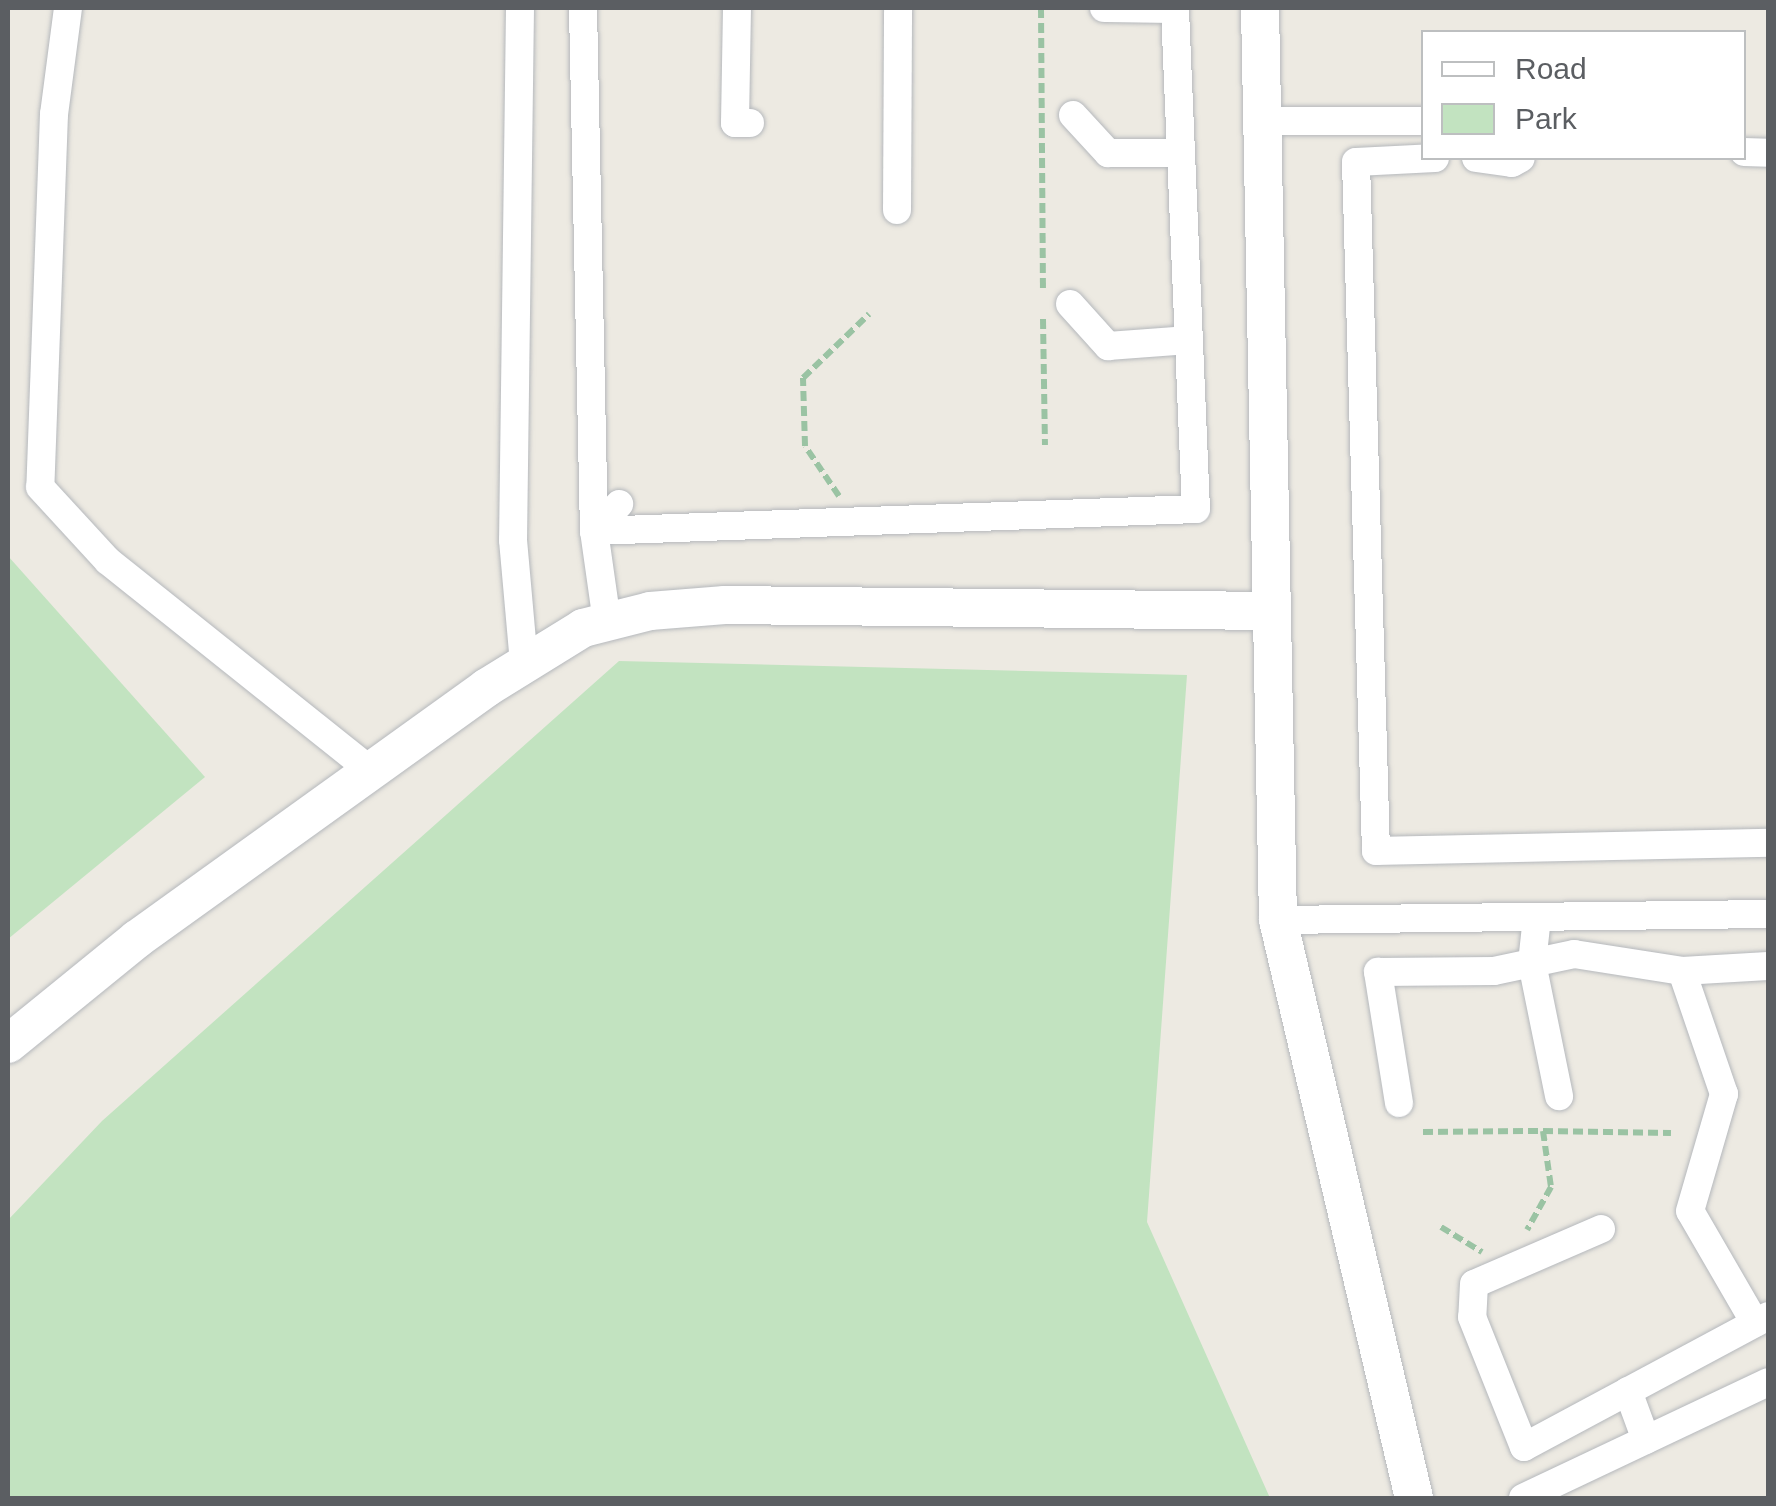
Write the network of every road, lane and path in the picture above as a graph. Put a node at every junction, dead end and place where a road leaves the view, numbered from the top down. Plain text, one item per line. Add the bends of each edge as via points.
1 (68, 8) edge
2 (520, 8) edge
3 (583, 8) edge
4 (737, 8) edge
5 (898, 8) edge
6 (1040, 8) edge
7 (1104, 8) edge
8 (1260, 8) edge
9 (1074, 115) dead end
10 (1421, 120) edge
11 (1261, 122) junction
12 (750, 123) dead end
13 (1182, 153) junction
14 (1421, 159) edge
15 (1493, 160) edge
16 (1518, 160) edge
17 (897, 210) dead end
18 (1070, 304) dead end
19 (870, 314) dead end
20 (1189, 340) junction
21 (1044, 446) dead end
22 (1081, 492) dead end
23 (619, 504) dead end
24 (1056, 514) junction
25 (857, 522) junction
26 (594, 531) junction
27 (1269, 611) junction
28 (608, 622) junction
29 (524, 664) junction
30 (371, 771) junction
31 (1768, 843) edge
32 (1768, 914) edge
33 (1536, 917) junction
34 (1278, 920) junction
35 (1532, 963) junction
36 (1768, 966) edge
37 (1682, 972) junction
38 (8, 1044) edge
39 (1559, 1096) dead end
40 (1398, 1102) dead end
41 (1543, 1130) junction
42 (1422, 1132) dead end
43 (1671, 1133) dead end
44 (1441, 1227) dead end
45 (1601, 1229) dead end
46 (1521, 1241) dead end
47 (1492, 1258) dead end
48 (1762, 1319) edge
49 (1768, 1382) edge
50 (1628, 1391) junction
51 (1646, 1440) junction
52 (1414, 1498) edge
53 (1522, 1498) edge

1 - 30 street via 53,134 40,487 108,561
2 - 29 street via 513,540
3 - 26 street via 595,131
4 - 12 street via 735,123
5 - 17 street
6 - 21 path
7 - 13 street via 1175,8
8 - 11 street
9 - 13 street via 1108,152
10 - 11 street
11 - 27 street
13 - 20 street
14 - 31 street via 1356,162 1376,851
15 - 16 street
18 - 20 street via 1108,346
19 - 25 path via 803,378 805,446
20 - 24 street via 1196,509
22 - 24 street
23 - 26 street
24 - 25 street
25 - 26 street
26 - 28 street
27 - 28 street via 725,605
27 - 34 street
28 - 29 street via 583,628
29 - 30 street
30 - 38 street via 137,939
32 - 33 street
33 - 34 street
33 - 35 street
34 - 52 street
35 - 37 street via 1574,954
35 - 39 street
35 - 40 street via 1494,972 1378,972
36 - 37 street
37 - 48 street via 1724,1094 1690,1211
41 - 42 path
41 - 43 path
41 - 46 path via 1551,1187
44 - 47 path
45 - 50 street via 1474,1284 1472,1317 1524,1447
48 - 50 street
49 - 51 street
50 - 51 street
51 - 53 street

